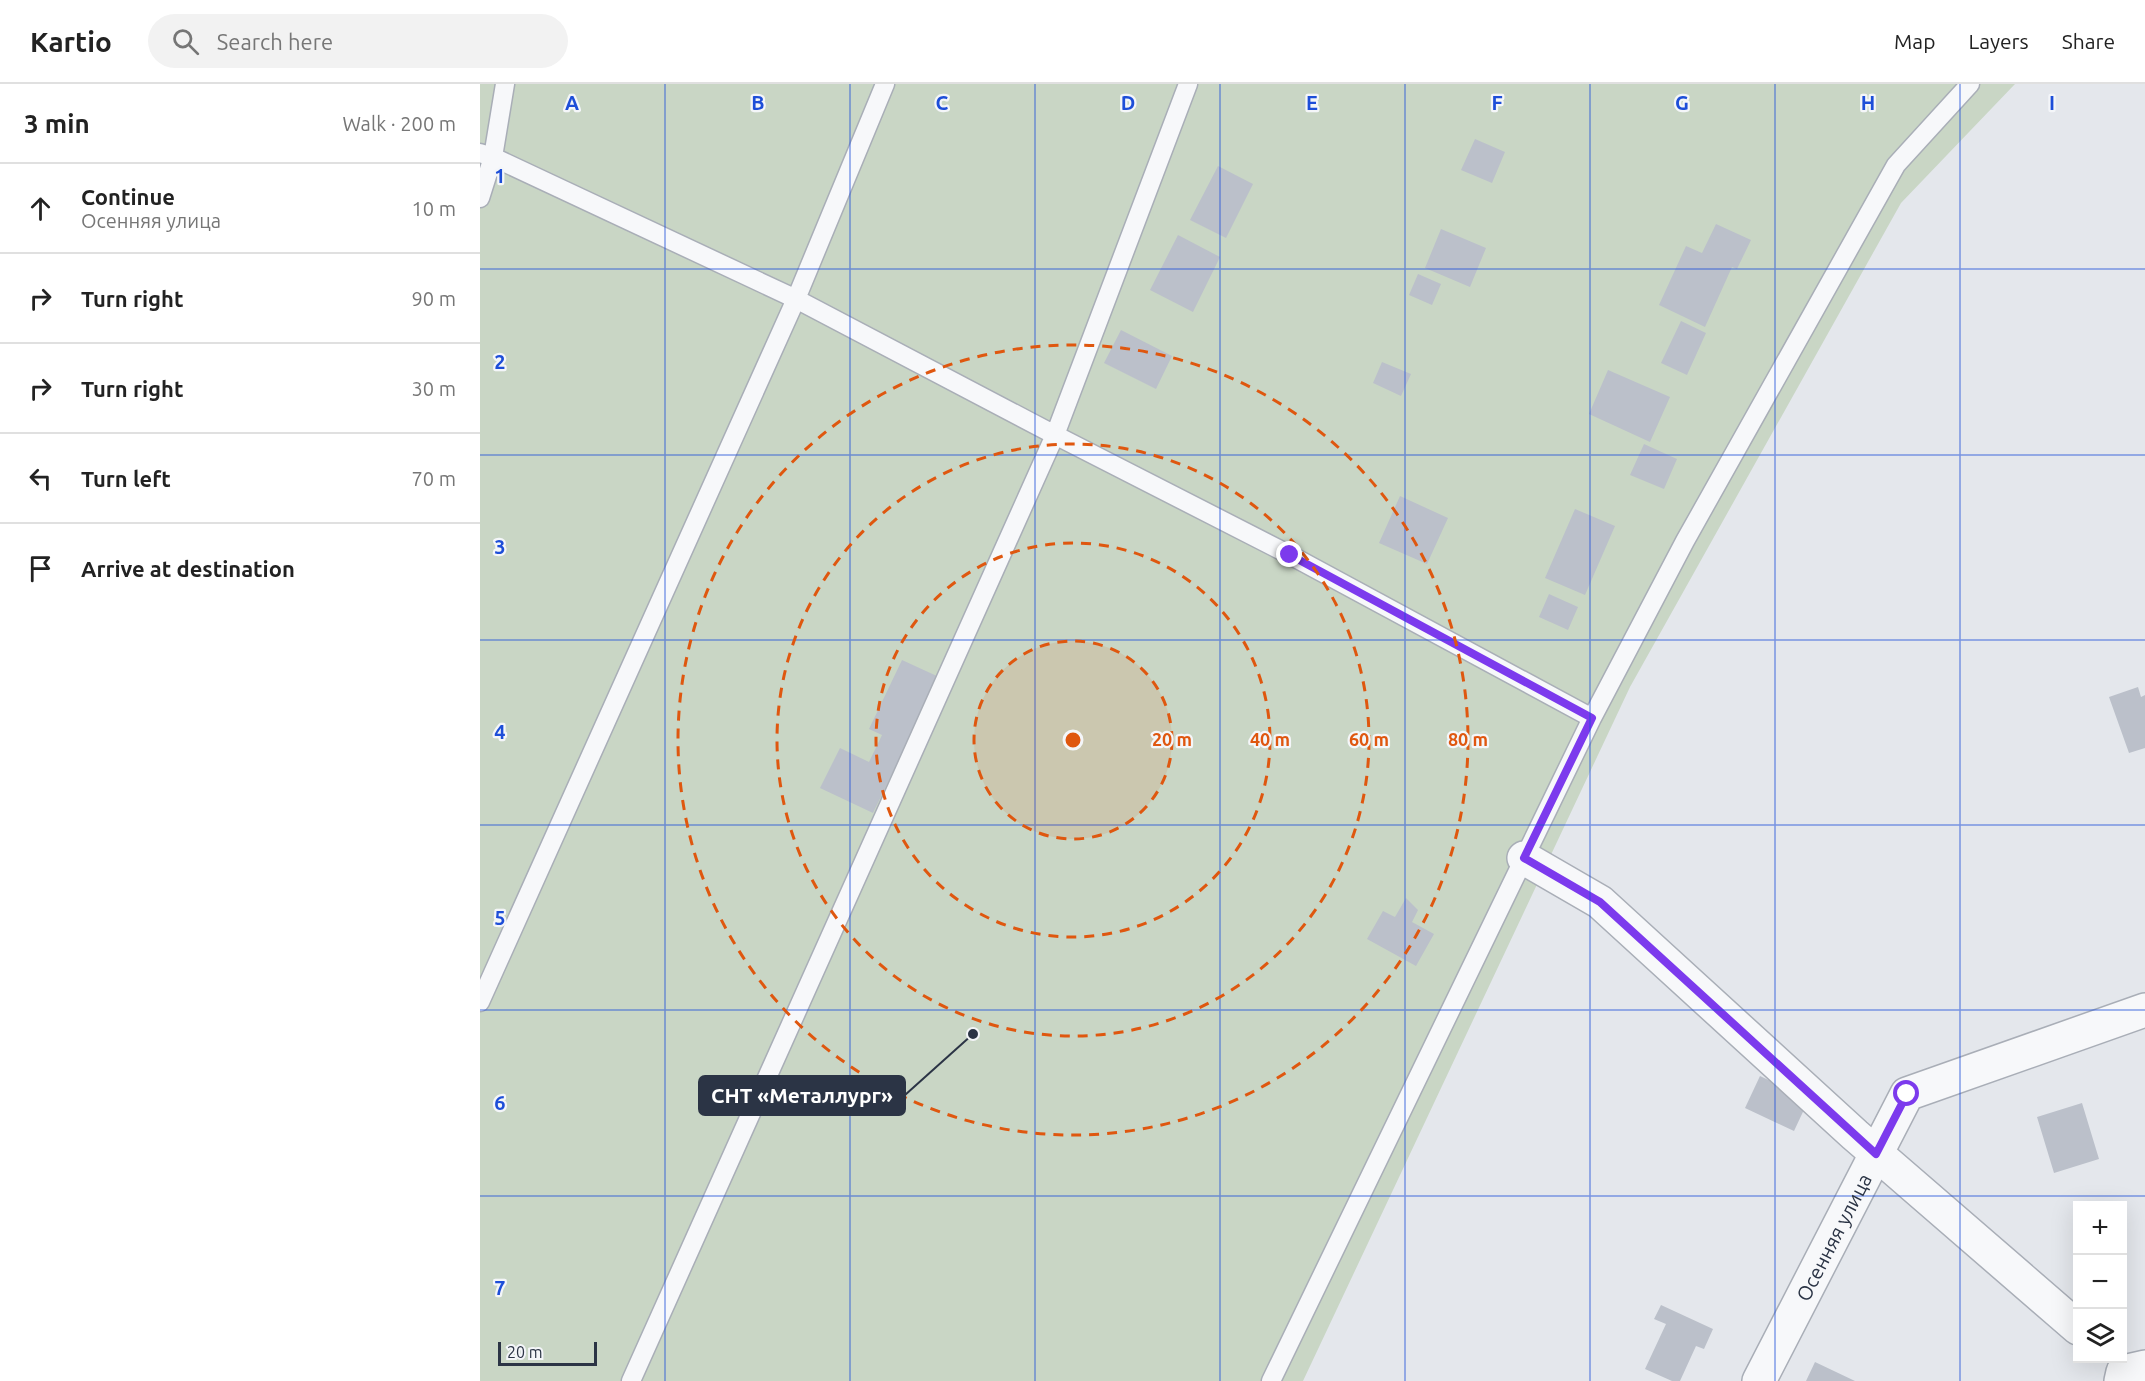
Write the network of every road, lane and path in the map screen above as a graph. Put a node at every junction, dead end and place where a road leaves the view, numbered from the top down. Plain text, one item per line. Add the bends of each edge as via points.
1 (505, 84) edge
2 (885, 84) edge
3 (1188, 84) edge
4 (1970, 84) edge
5 (486, 155) edge
6 (480, 198) edge
7 (796, 299) junction
8 (1055, 435) junction
9 (1592, 718) junction
10 (1524, 858) junction
11 (480, 1002) edge
12 (2145, 1010) edge
13 (1876, 1154) junction
14 (2073, 1324) edge
15 (631, 1381) edge
16 (1271, 1381) edge
17 (1759, 1381) edge

1 - 5 lane
2 - 7 lane
3 - 8 lane
4 - 9 lane via 1896,165 1685,541
5 - 6 lane
5 - 7 lane
7 - 8 lane
7 - 11 lane
8 - 9 lane via 1290,555
8 - 15 lane
9 - 10 lane
10 - 13 street via 1600,902
10 - 16 lane
12 - 13 street, Осенняя улица via 1907,1094
13 - 14 street
13 - 17 street, Осенняя улица

